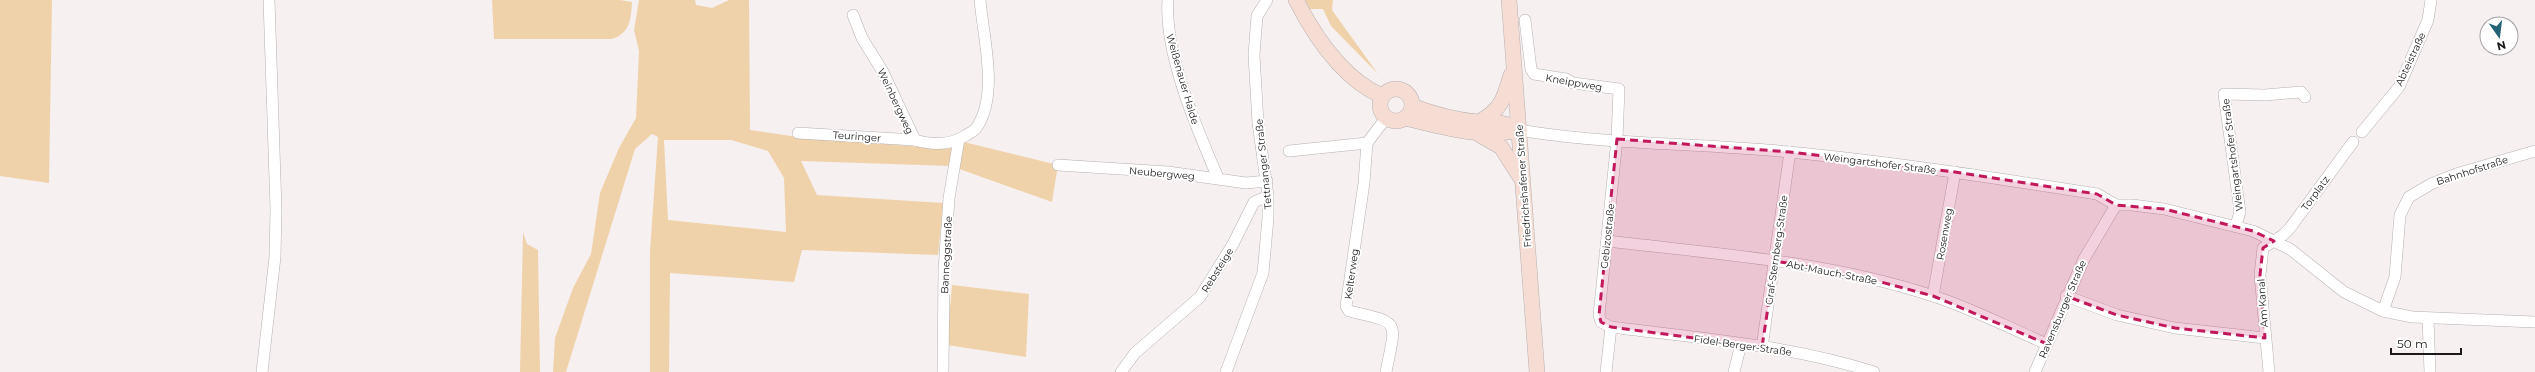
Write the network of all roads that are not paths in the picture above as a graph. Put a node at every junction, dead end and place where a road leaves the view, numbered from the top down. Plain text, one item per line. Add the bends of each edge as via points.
1 (269, 0) edge
2 (980, 0) edge
3 (1168, 0) edge
4 (1267, 0) edge
5 (1296, 0) edge
6 (1509, 0) edge
7 (2431, 0) edge
8 (853, 15) dead end
9 (1525, 20) dead end
10 (1514, 65) junction
11 (1382, 96) junction
12 (2305, 97) dead end
13 (1409, 112) junction
14 (1386, 118) junction
15 (1477, 128) junction
16 (1519, 130) junction
17 (2362, 132) dead end
18 (798, 133) dead end
19 (1617, 139) junction
20 (915, 140) junction
21 (959, 140) junction
22 (2353, 142) dead end
23 (1367, 143) junction
24 (1289, 151) dead end
25 (2535, 151) edge
26 (1790, 152) junction
27 (1058, 165) dead end
28 (1955, 172) junction
29 (1218, 178) junction
30 (1521, 178) junction
31 (1267, 181) junction
32 (1268, 196) junction
33 (2116, 205) junction
34 (2236, 225) junction
35 (1607, 241) junction
36 (2274, 241) junction
37 (1776, 261) junction
38 (1933, 296) junction
39 (2066, 296) junction
40 (2383, 310) junction
41 (2428, 318) junction
42 (2535, 322) edge
43 (1610, 327) junction
44 (2265, 338) junction
45 (1741, 344) junction
46 (2047, 344) junction
47 (1762, 347) junction
48 (262, 372) edge
49 (943, 372) edge
50 (1121, 372) edge
51 (1226, 372) edge
52 (1386, 372) edge
53 (1537, 372) edge
54 (1606, 372) edge
55 (1734, 372) edge
56 (1874, 372) edge
57 (2035, 372) edge
58 (2269, 372) edge
59 (2430, 372) edge

1 - 48 street via 275,251
2 - 21 street, Weinbergweg via 989,80 981,118 976,128
3 - 29 street, Weißenauer Halde via 1168,26 1187,103
4 - 31 street, Tettnanger Straße via 1257,16 1254,55 1258,123
5 - 11 street via 1315,33 1339,63 1359,82
6 - 10 street, Friedrichshafener Straße
7 - 17 street, Abteistraße via 2428,20 2398,87
8 - 20 street, Weinbergweg via 862,38 883,72
9 - 19 street, Kneippweg via 1530,69 1534,74 1566,78 1573,83 1619,89
10 - 15 street via 1501,105
10 - 16 street, Friedrichshafener Straße
11 - 13 street via 1391,90 1402,90 1409,96
11 - 14 street via 1380,105
12 - 34 street, Weingartshofer Straße via 2301,92 2265,95 2224,94 2240,212
13 - 14 street via 1393,121
13 - 15 street
14 - 23 street
15 - 16 street via 1501,134
15 - 30 street via 1501,147
16 - 19 street, Weingartshofer Straße
16 - 30 street, Friedrichshafener Straße
18 - 20 street, Teuringer
19 - 26 street, Weingartshofer Straße
19 - 35 street, Gebizostraße
20 - 21 street, Weinbergweg via 929,144 944,144
21 - 49 street, Banneggstraße via 948,214 944,270
22 - 36 street, Torplatz via 2290,228
23 - 24 street
23 - 52 street, Kelterweg via 1364,183 1346,306 1349,311 1385,319 1391,324 1394,333
25 - 40 street, Bahnhofstraße via 2456,174 2431,184 2409,197 2400,215 2395,277
26 - 28 street, Weingartshofer Straße
26 - 37 street, Graf-Sternberg-Straße
27 - 29 street, Neubergweg
28 - 33 street, Weingartshofer Straße via 2097,194
28 - 38 street, Rosenweg
29 - 31 street, Neubergweg via 1246,183
30 - 53 street, Friedrichshafener Straße
31 - 32 street, Tettnanger Straße
32 - 50 street, Rebsteige via 1254,202 1233,244 1200,297 1135,353
32 - 51 street, Tettnanger Straße via 1263,273
33 - 34 street, Weingartshofer Straße via 2164,209
33 - 39 street, Ravensburger Straße via 2084,259
34 - 36 street, Weingartshofer Straße
35 - 37 street, Abt-Mauch-Straße
35 - 43 street, Gebizostraße via 1598,315 1601,322
36 - 40 street via 2303,258 2344,292
36 - 44 street, Am Kanal via 2263,248 2260,276
37 - 38 street, Abt-Mauch-Straße via 1855,275
37 - 47 street, Graf-Sternberg-Straße
38 - 46 street, Abt-Mauch-Straße
39 - 44 street via 2117,315 2175,328
39 - 46 street, Ravensburger Straße
40 - 41 street
41 - 42 street
41 - 59 street
43 - 45 street, Fidel-Berger-Straße
43 - 54 street
44 - 58 street, Am Kanal
45 - 47 street, Fidel-Berger-Straße
45 - 55 street
46 - 57 street, Ravensburger Straße
47 - 56 street, Fidel-Berger-Straße via 1837,360

